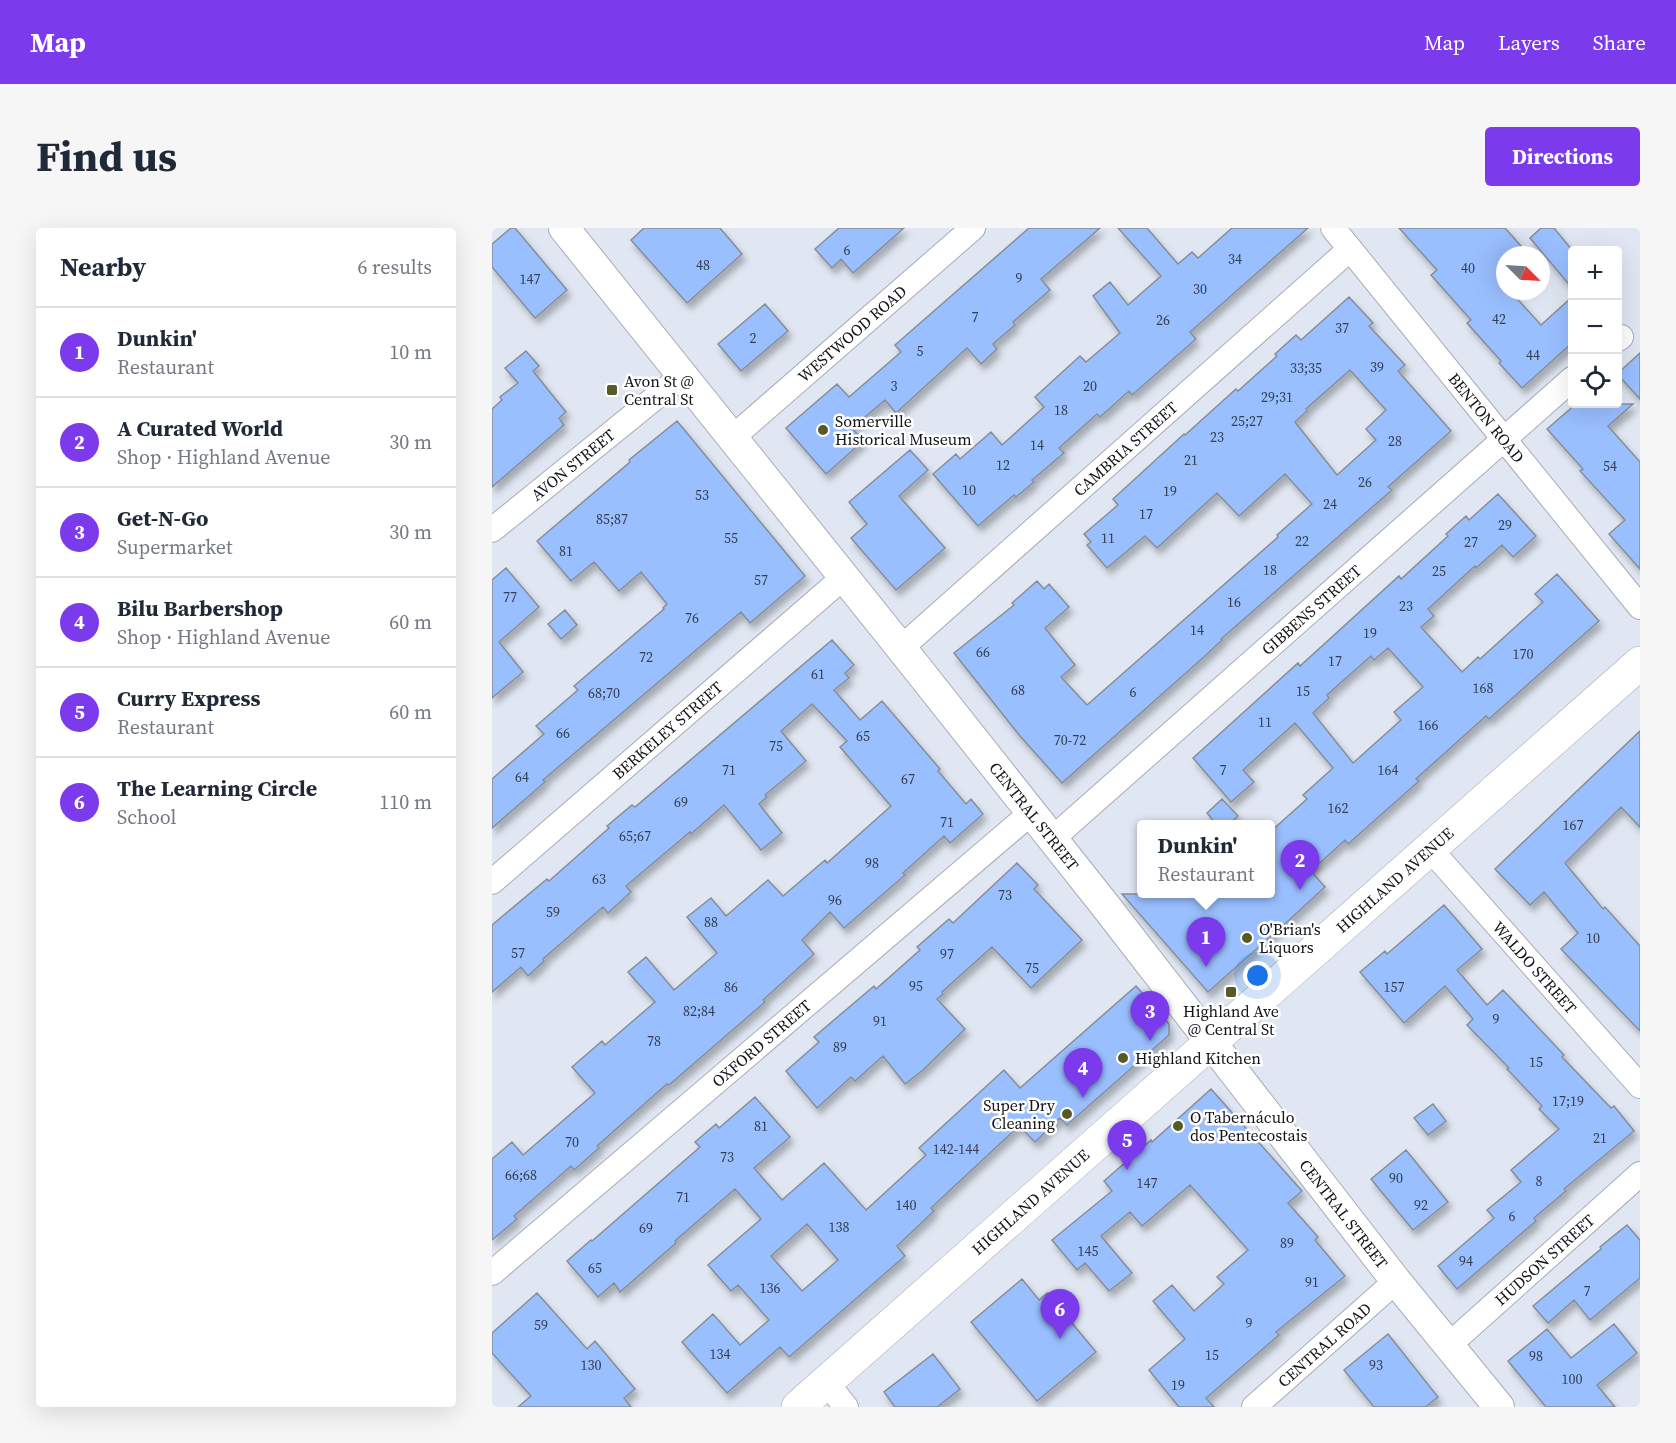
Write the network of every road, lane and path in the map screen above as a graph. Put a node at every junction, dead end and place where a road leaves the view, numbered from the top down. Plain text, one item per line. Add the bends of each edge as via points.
1 (564, 228) edge
2 (973, 228) edge
3 (1333, 228) edge
4 (1350, 249) junction
5 (682, 376) junction
6 (1568, 383) edge
7 (732, 438) junction
8 (1504, 440) junction
9 (492, 530) edge
10 (844, 577) junction
11 (1640, 607) edge
12 (901, 648) junction
13 (1640, 663) edge
14 (1031, 813) junction
15 (1052, 839) junction
16 (1430, 849) junction
17 (492, 882) edge
18 (1211, 1042) junction
19 (1640, 1086) edge
20 (1640, 1174) edge
21 (492, 1273) edge
22 (1396, 1281) junction
23 (1449, 1345) junction
24 (836, 1395) edge
25 (798, 1407) edge
26 (1254, 1407) edge
27 (1499, 1407) edge

1 - 5 street, CENTRAL STREET
2 - 7 street, WESTWOOD ROAD
3 - 4 street, BENTON ROAD
4 - 8 street, BENTON ROAD
4 - 12 street, CAMBRIA STREET
5 - 7 street, CENTRAL STREET
5 - 9 street, AVON STREET
6 - 8 street, GIBBENS STREET
7 - 10 street, CENTRAL STREET
8 - 11 street, BENTON ROAD
8 - 15 street, GIBBENS STREET
10 - 12 street, CENTRAL STREET
10 - 17 street, BERKELEY STREET
12 - 14 street, CENTRAL STREET
13 - 16 main road, HIGHLAND AVENUE
14 - 15 street, CENTRAL STREET
14 - 21 street, OXFORD STREET
15 - 18 street, CENTRAL STREET
16 - 18 main road, HIGHLAND AVENUE
16 - 19 street, WALDO STREET
18 - 22 street, CENTRAL STREET
18 - 24 main road, HIGHLAND AVENUE
20 - 23 street, HUDSON STREET
22 - 23 street, CENTRAL STREET
22 - 26 street, CENTRAL ROAD
23 - 27 street, CENTRAL STREET
24 - 25 main road, HIGHLAND AVENUE

